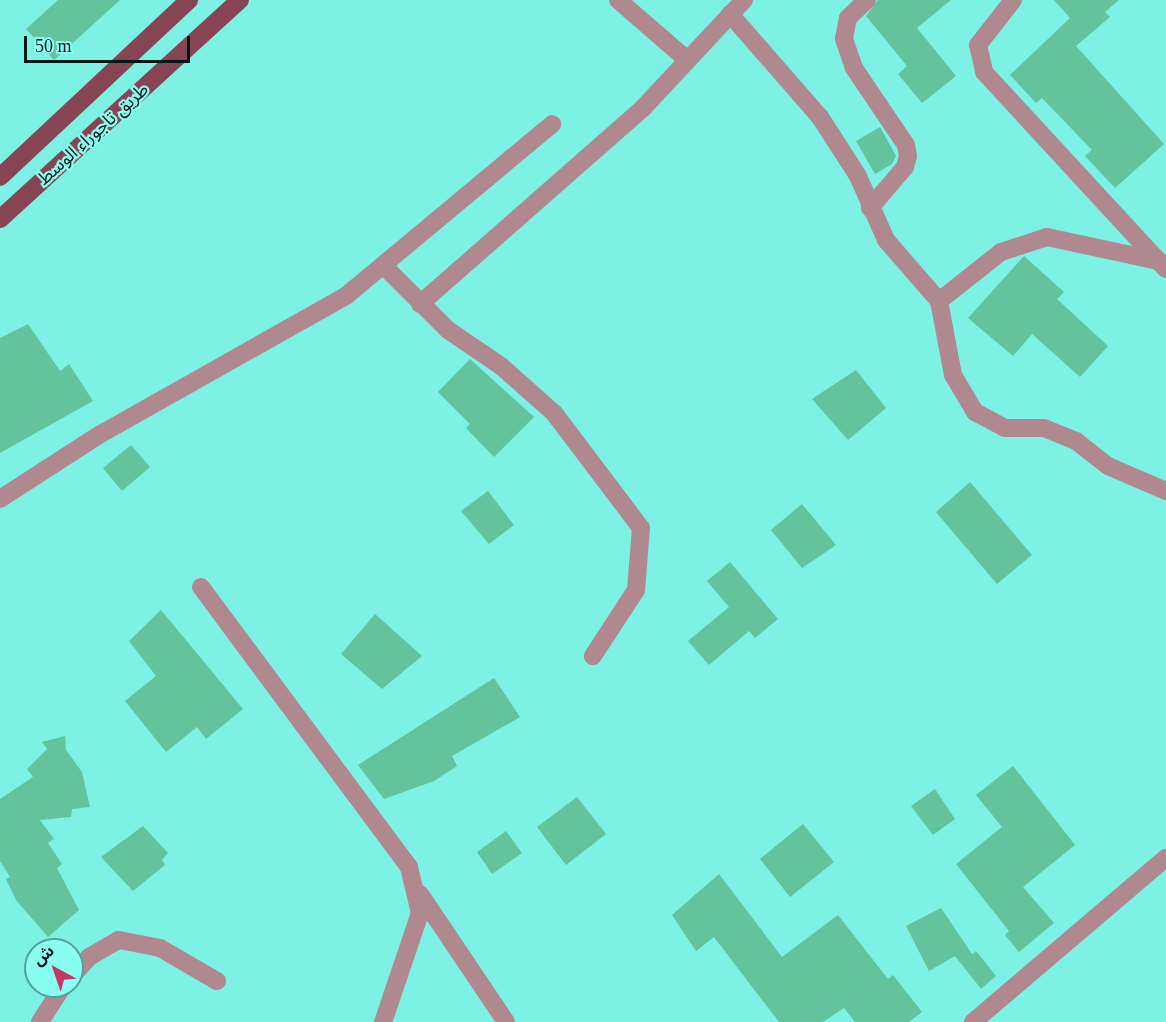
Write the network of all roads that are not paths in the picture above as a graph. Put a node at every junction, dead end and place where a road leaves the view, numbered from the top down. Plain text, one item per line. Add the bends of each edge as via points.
1 (189, 0) edge
2 (240, 0) edge
3 (618, 0) edge
4 (744, 0) edge
5 (867, 0) edge
6 (1013, 0) edge
7 (730, 14) junction
8 (686, 60) junction
9 (552, 124) dead end
10 (0, 177) edge
11 (870, 208) junction
12 (0, 219) edge
13 (1162, 265) edge
14 (385, 267) junction
15 (939, 301) junction
16 (420, 304) junction
17 (1166, 491) edge
18 (0, 499) edge
19 (201, 587) dead end
20 (593, 656) dead end
21 (1166, 858) edge
22 (417, 890) junction
23 (84, 963) edge
24 (217, 981) dead end
25 (55, 998) edge
26 (40, 1022) edge
27 (383, 1022) edge
28 (506, 1022) edge
29 (973, 1022) edge

1 - 10 main road
2 - 12 main road, طريق تاجوراء الوسط
3 - 8 street
4 - 7 street
5 - 11 street via 848,18 844,39 854,68 906,145 908,156 905,167
6 - 13 street via 978,45 984,72
7 - 8 street
7 - 11 street via 820,117 853,167
8 - 16 street via 643,108
9 - 14 street
11 - 15 street via 886,240
13 - 15 street via 1047,237 1001,252
14 - 16 street
14 - 18 street via 292,329 99,435
15 - 17 street via 953,375 975,412 1005,428 1044,428 1076,441 1108,466
16 - 20 street via 554,413 641,528 636,590
19 - 22 street via 369,808 409,867
21 - 29 street
22 - 27 street via 420,913
22 - 28 street
23 - 24 street via 119,940 160,948
25 - 26 street

